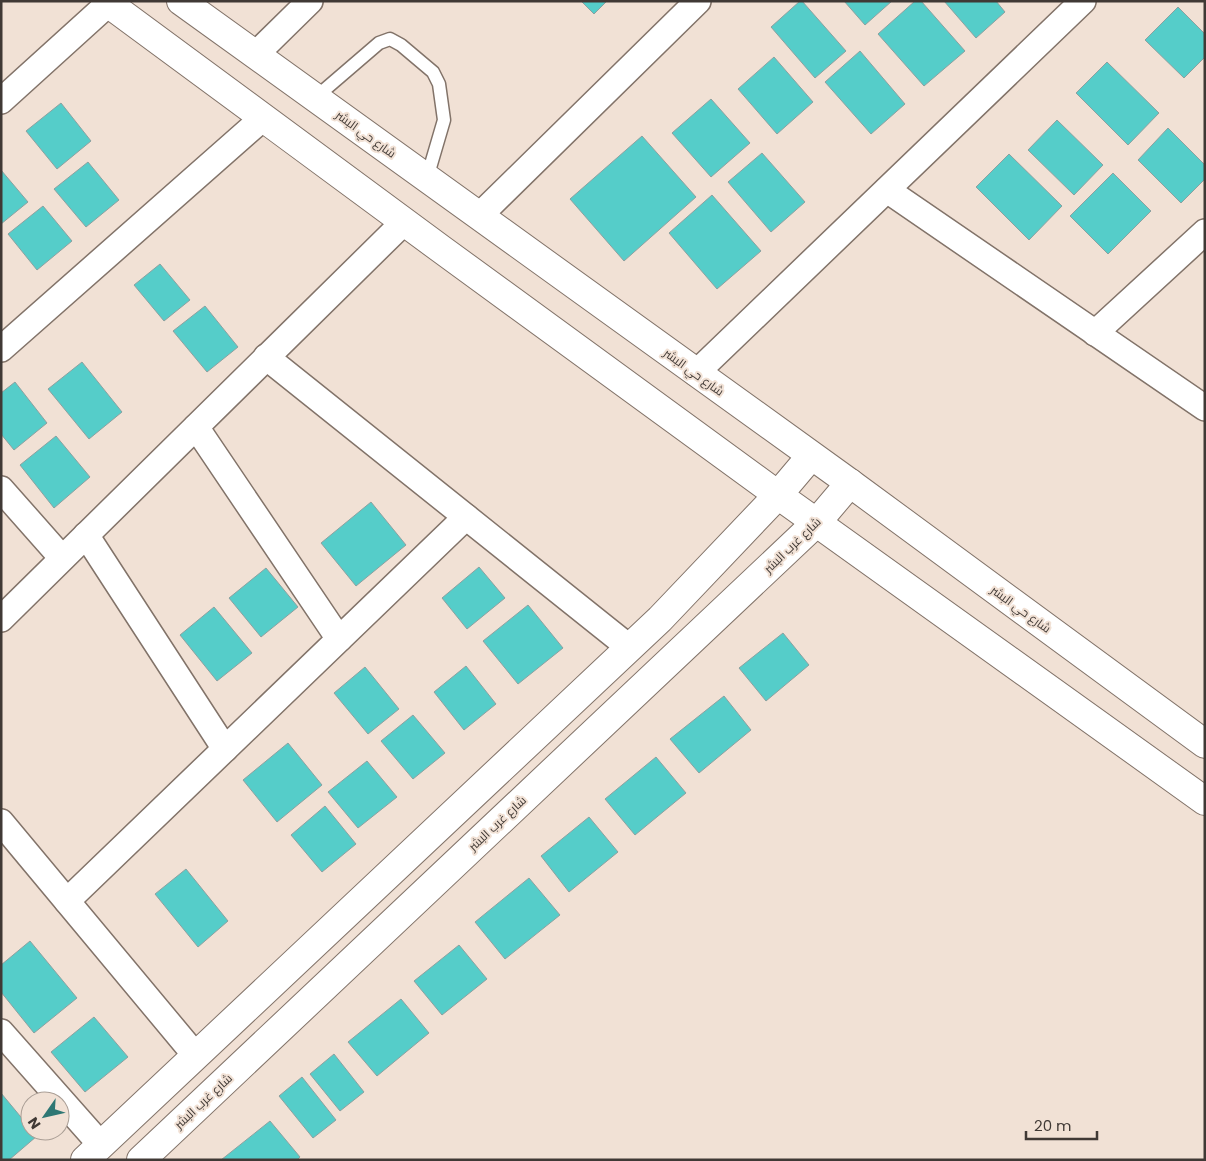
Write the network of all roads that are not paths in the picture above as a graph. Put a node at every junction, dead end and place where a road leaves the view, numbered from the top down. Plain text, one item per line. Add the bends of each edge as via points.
1 (181, 1) edge
2 (310, 1) edge
3 (698, 1) edge
4 (1084, 1) edge
5 (106, 2) edge
6 (255, 55) junction
7 (315, 98) junction
8 (1, 102) edge
9 (263, 118) junction
10 (427, 178) junction
11 (886, 190) junction
12 (479, 216) junction
13 (404, 222) junction
14 (1205, 232) edge
15 (1095, 333) junction
16 (1, 349) edge
17 (266, 357) junction
18 (696, 373) junction
19 (1205, 408) edge
20 (196, 427) junction
21 (811, 456) junction
22 (850, 483) junction
23 (1, 489) edge
24 (778, 495) junction
25 (466, 517) junction
26 (817, 522) junction
27 (86, 535) junction
28 (62, 558) junction
29 (1, 618) edge
30 (339, 639) junction
31 (630, 648) junction
32 (1205, 744) edge
33 (225, 749) junction
34 (1205, 801) edge
35 (1, 822) edge
36 (67, 901) junction
37 (1, 1032) edge
38 (196, 1056) junction
39 (93, 1153) edge
40 (141, 1160) edge

1 - 6 street, شارع حي البشر
2 - 6 street
3 - 12 street
4 - 11 street
5 - 8 street
5 - 9 street
6 - 7 street, شارع حي البشر
7 - 10 street, شارع حي البشر
7 - 10 lane via 379,43 390,39 402,45 433,72 439,84 444,120
9 - 13 street
9 - 16 street
10 - 12 street, شارع حي البشر
11 - 15 street
11 - 18 street
12 - 18 street, شارع حي البشر
13 - 17 street
13 - 24 street
14 - 15 street
15 - 19 street
17 - 20 street
17 - 25 street
18 - 21 street, شارع حي البشر
20 - 27 street
20 - 30 street
21 - 22 street, شارع حي البشر
21 - 24 street
22 - 26 street, شارع غرب البشر
22 - 32 street, شارع حي البشر
23 - 28 street
24 - 26 street
24 - 31 street
25 - 30 street
25 - 31 street
26 - 34 street
26 - 40 street, شارع غرب البشر
27 - 28 street
27 - 33 street
28 - 29 street
30 - 33 street
31 - 38 street
33 - 36 street
35 - 36 street
36 - 38 street
37 - 39 street
38 - 39 street

